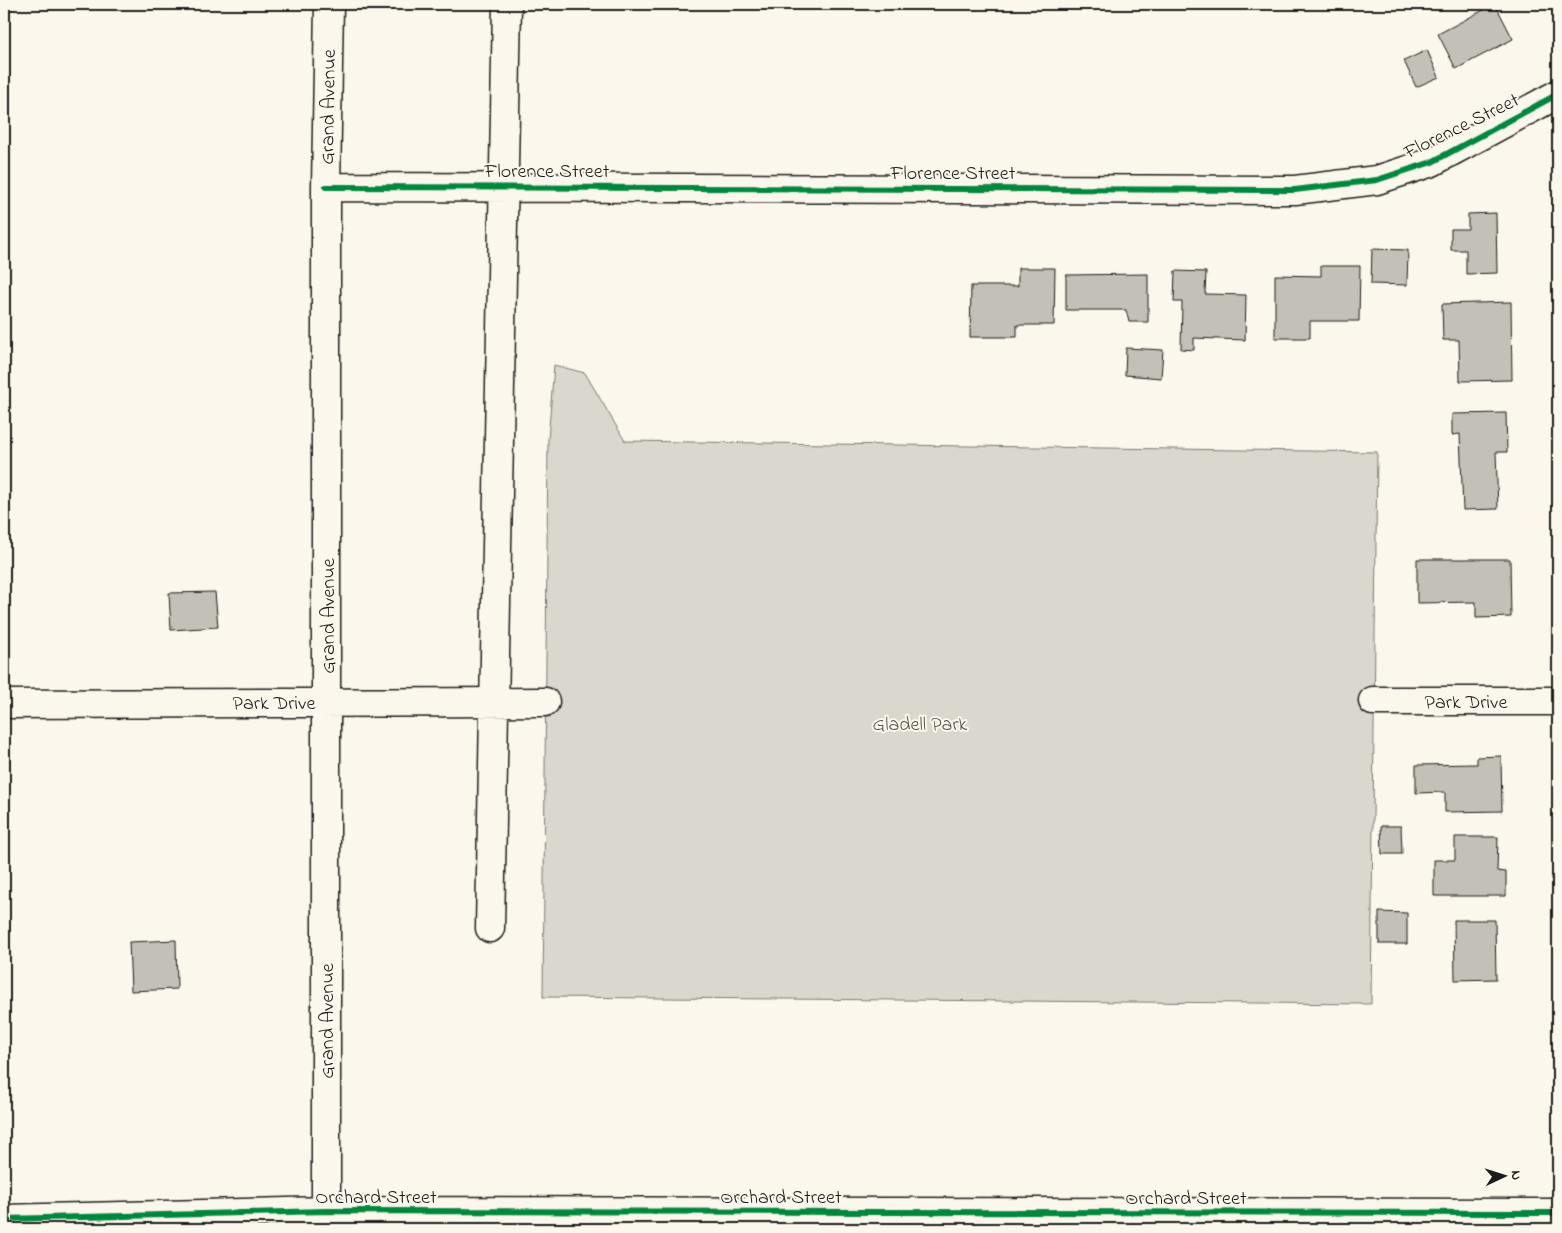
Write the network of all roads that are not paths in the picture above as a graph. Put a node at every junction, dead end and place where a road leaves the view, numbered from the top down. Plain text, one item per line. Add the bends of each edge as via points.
1 (329, 4) edge
2 (507, 4) edge
3 (1558, 94) edge
4 (503, 186) junction
5 (326, 187) junction
6 (1558, 700) edge
7 (1373, 701) dead end
8 (327, 702) junction
9 (495, 702) junction
10 (545, 702) dead end
11 (4, 704) edge
12 (490, 928) dead end
13 (1558, 1213) edge
14 (4, 1219) edge
15 (326, 1220) edge

1 - 5 street, Grand Avenue
2 - 4 street
3 - 4 street, Florence Street via 1432,162 1377,180 1294,190
4 - 5 street, Florence Street
4 - 9 street
5 - 8 street, Grand Avenue
6 - 7 street, Park Drive
8 - 9 street, Park Drive
8 - 11 street, Park Drive
8 - 15 street, Grand Avenue
9 - 10 street, Park Drive
9 - 12 street
13 - 15 street, Orchard Street
14 - 15 street, Orchard Street

